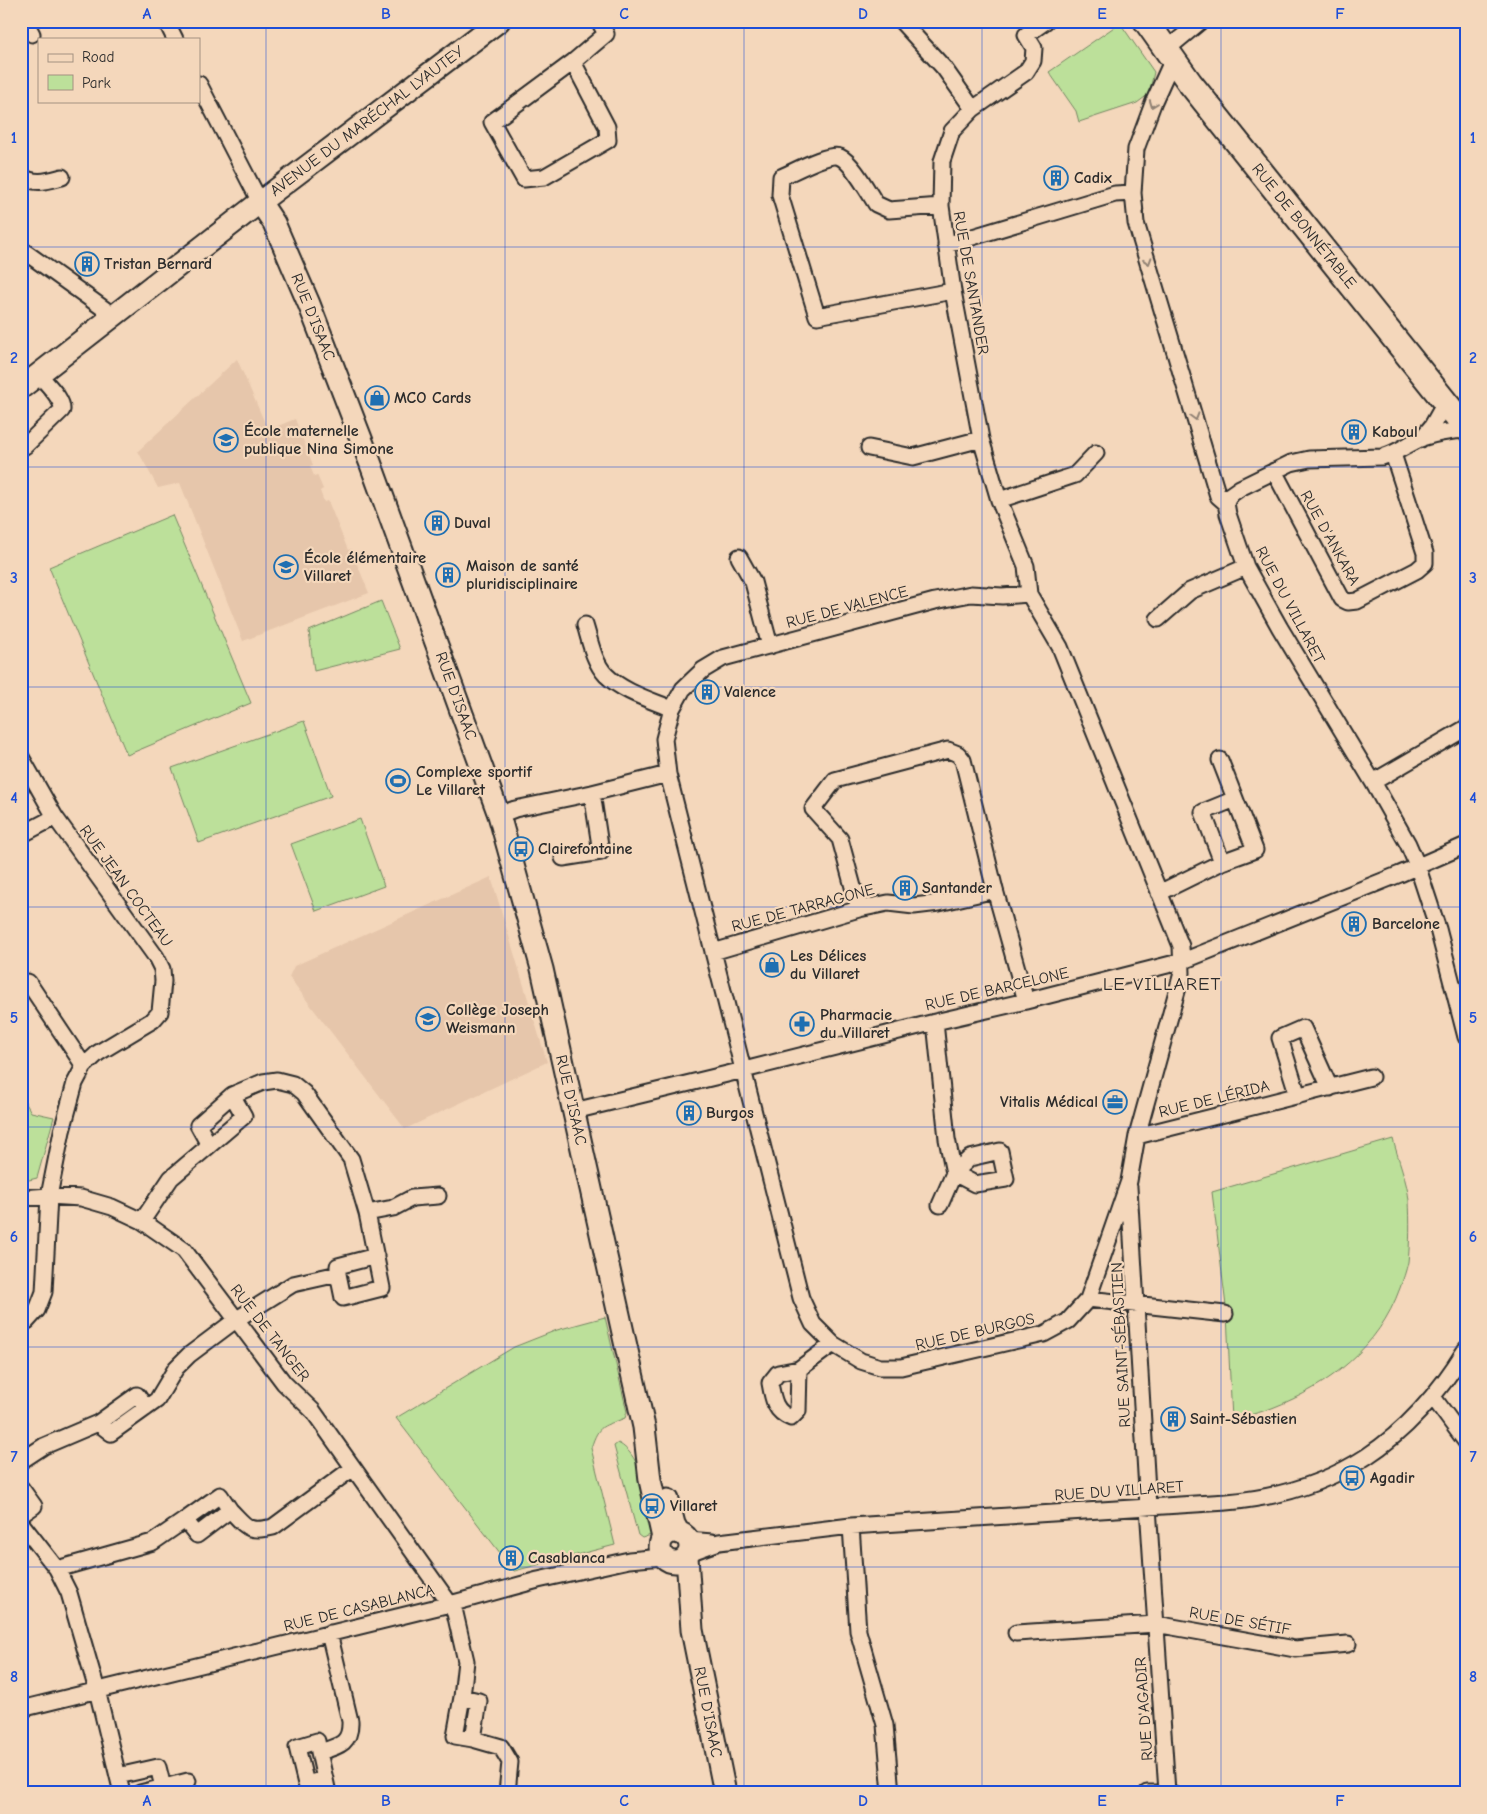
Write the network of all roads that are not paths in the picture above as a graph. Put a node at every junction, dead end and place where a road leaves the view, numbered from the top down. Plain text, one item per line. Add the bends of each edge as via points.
1 (166, 21) edge
2 (499, 21) edge
3 (599, 21) edge
4 (901, 21) edge
5 (1046, 21) edge
6 (1146, 21) edge
7 (1201, 21) edge
8 (174, 38) edge
9 (1169, 55) junction
10 (573, 62) junction
11 (200, 86) edge
12 (973, 109) junction
13 (21, 176) edge
14 (62, 177) dead end
15 (1133, 193) junction
16 (260, 202) junction
17 (940, 206) junction
18 (946, 245) junction
19 (21, 249) edge
20 (953, 290) junction
21 (114, 316) junction
22 (39, 374) junction
23 (21, 388) edge
24 (1445, 403) junction
25 (1466, 429) edge
26 (981, 439) junction
27 (1421, 439) junction
28 (25, 446) dead end
29 (869, 448) dead end
30 (1096, 454) dead end
31 (1393, 454) junction
32 (1274, 471) junction
33 (999, 500) junction
34 (1226, 503) junction
35 (739, 558) dead end
36 (1246, 566) junction
37 (1029, 594) junction
38 (1158, 620) dead end
39 (585, 625) dead end
40 (770, 646) junction
41 (672, 710) junction
42 (1466, 728) edge
43 (21, 757) edge
44 (1220, 760) dead end
45 (668, 774) junction
46 (1373, 782) junction
47 (592, 792) junction
48 (1235, 799) junction
49 (499, 815) junction
50 (55, 817) junction
51 (21, 835) edge
52 (1466, 845) edge
53 (563, 858) dead end
54 (1222, 862) junction
55 (1417, 866) junction
56 (996, 890) junction
57 (1159, 893) junction
58 (859, 909) junction
59 (713, 952) junction
60 (1183, 961) junction
61 (28, 982) dead end
62 (1026, 1002) junction
63 (935, 1022) junction
64 (1466, 1037) edge
65 (84, 1066) junction
66 (742, 1071) junction
67 (1371, 1077) dead end
68 (1330, 1088) junction
69 (232, 1095) junction
70 (1298, 1096) junction
71 (574, 1111) junction
72 (1137, 1136) junction
73 (209, 1145) junction
74 (1129, 1181) junction
75 (49, 1196) junction
76 (438, 1196) dead end
77 (21, 1198) edge
78 (940, 1205) dead end
79 (367, 1213) junction
80 (142, 1221) junction
81 (376, 1256) junction
82 (338, 1274) junction
83 (1088, 1299) junction
84 (1136, 1304) junction
85 (1225, 1314) dead end
86 (237, 1320) junction
87 (21, 1324) edge
88 (833, 1344) junction
89 (1466, 1349) edge
90 (799, 1369) dead end
91 (1433, 1398) junction
92 (1466, 1442) edge
93 (21, 1462) edge
94 (353, 1468) junction
95 (21, 1488) edge
96 (1148, 1507) junction
97 (21, 1515) edge
98 (21, 1523) edge
99 (851, 1526) junction
100 (675, 1548) junction
101 (57, 1569) junction
102 (450, 1604) junction
103 (1156, 1624) junction
104 (329, 1633) junction
105 (1016, 1633) dead end
106 (1348, 1644) dead end
107 (97, 1690) junction
108 (21, 1709) edge
109 (320, 1752) junction
110 (118, 1776) junction
111 (188, 1781) dead end
112 (327, 1786) edge
113 (163, 1787) junction
114 (1169, 1792) edge
115 (122, 1793) edge
116 (140, 1793) edge
117 (507, 1793) edge
118 (725, 1793) edge
119 (891, 1793) edge
120 (1147, 1793) edge

1 - 8 street
2 - 16 street, AVENUE DU MARÉCHAL LYAUTEY
3 - 10 street via 606,34
4 - 12 street via 944,68
5 - 12 street, RUE DE SANTANDER via 1026,35 1034,48 1033,61 1026,72
6 - 9 main road, RUE DE BONNÉTABLE
7 - 9 street
9 -> 15 street, RUE DU VILLARET via 1136,149
9 - 24 main road, RUE DE BONNÉTABLE
10 - 10 street via 492,122 524,179 544,177 608,140 607,127
11 - 16 street, RUE D'ISAAC
12 - 17 street, RUE DE SANTANDER via 952,131 942,161
13 - 14 street via 42,182
15 - 18 street via 1115,194
15 -> 34 street, RUE DU VILLARET via 1136,223 1218,496
16 - 21 street, AVENUE DU MARÉCHAL LYAUTEY
16 - 49 street, RUE D'ISAAC via 274,223 316,323
17 - 18 street, RUE DE SANTANDER
17 - 20 street via 882,208 847,162 838,156 781,177 780,195 817,316
18 - 20 street, RUE DE SANTANDER
19 - 21 street
20 - 26 street, RUE DE SANTANDER
21 - 22 street, AVENUE DU MARÉCHAL LYAUTEY
22 - 23 street, AVENUE DU MARÉCHAL LYAUTEY
22 - 28 street via 59,399 62,410
24 - 25 main road, RUE DE BONNÉTABLE
24 - 27 street
25 - 27 street
26 - 29 street via 913,458
26 - 33 street, RUE DE SANTANDER
27 - 31 street
30 - 33 street via 1075,475
31 - 32 street via 1309,459
31 - 32 street, RUE D'ANKARA via 1425,553 1425,563 1357,601 1342,599
32 - 34 street via 1240,488 1230,495
33 - 37 street, RUE DE SANTANDER via 1026,566
34 - 36 street, RUE DU VILLARET
35 - 40 street via 753,582
36 - 38 street via 1190,591
36 - 46 street, RUE DU VILLARET via 1284,636
37 - 40 street, RUE DE VALENCE via 971,594 936,601
37 - 57 street via 1060,647
39 - 41 street via 593,652 606,675
40 - 41 street, RUE DE VALENCE via 722,658 703,670 683,689
41 - 45 street, RUE DE VALENCE via 664,739
42 - 46 street
43 - 50 street, RUE JEAN COCTEAU
44 - 48 street
45 - 47 street
45 - 59 street, RUE DE VALENCE
46 - 55 street, RUE DU VILLARET
47 - 49 street
47 - 53 street via 601,852
48 - 54 street via 1204,812
48 - 54 street via 1255,850
49 - 71 street, RUE D'ISAAC via 542,969
50 - 51 street
50 - 65 street, RUE JEAN COCTEAU via 162,969 160,1012
52 - 55 street, RUE DE BARCELONE
54 - 57 street
55 - 60 street, RUE DE BARCELONE
55 - 64 street, RUE DU VILLARET via 1438,929
56 - 58 street, RUE DE TARRAGONE via 939,903 914,906 888,903
56 - 58 street via 963,760 948,750 835,780 813,809 840,839
56 - 62 street
57 - 60 street via 1181,946
58 - 59 street, RUE DE TARRAGONE
59 - 66 street, RUE DE VALENCE
60 - 62 street, RUE DE BARCELONE
60 - 72 street, RUE DE BURGOS
61 - 65 street
62 - 63 street, RUE DE BARCELONE
63 - 66 street, RUE DE BARCELONE
63 - 78 street via 947,1139 954,1173
65 - 75 street, RUE JEAN COCTEAU via 75,1083 62,1131
66 - 71 street, RUE DE BARCELONE
66 - 88 street, RUE DE BURGOS via 801,1298 813,1324
67 - 68 street, RUE DE LÉRIDA
68 - 70 street, RUE DE LÉRIDA
68 - 70 street, RUE DE LÉRIDA via 1302,1028 1280,1038
69 - 73 street via 198,1126
69 - 73 street via 244,1116
69 - 79 street via 263,1082 278,1080 293,1084 304,1093 351,1159
70 - 72 street, RUE DE LÉRIDA
71 - 100 street, RUE D'ISAAC via 644,1427 650,1480
72 - 74 street, RUE DE BURGOS
73 - 80 street via 171,1178
74 - 83 street, RUE DE BURGOS
74 - 84 street, RUE SAINT-SÉBASTIEN
75 - 77 street, RUE DE TANGER
75 - 80 street, RUE DE TANGER via 81,1198 112,1207
75 - 87 street, RUE JEAN COCTEAU via 44,1292 37,1310
76 - 79 street via 412,1198 393,1208
79 - 81 street
80 - 86 street, RUE DE TANGER via 184,1250
81 - 82 street via 338,1266
81 - 82 street via 382,1288 343,1298
82 - 86 street via 293,1284
83 - 84 street
83 - 88 street, RUE DE BURGOS via 1068,1321 1044,1334 901,1367 880,1367 861,1361
84 - 85 street
84 - 96 street, RUE SAINT-SÉBASTIEN
86 - 93 street via 189,1355 176,1368 157,1400 111,1434 98,1423 44,1446
86 - 94 street, RUE DE TANGER via 284,1383 313,1411
88 - 90 street
89 - 91 street, RUE DU VILLARET
91 - 92 street
91 - 96 street, RUE DU VILLARET via 1375,1451 1350,1468 1316,1482 1257,1500
94 - 101 street via 273,1527 248,1528 230,1510 196,1535 185,1520 153,1542
94 - 102 street, RUE DE TANGER
95 - 97 street via 34,1506
96 - 99 street, RUE DU VILLARET
96 - 103 street, RUE D'AGADIR
98 - 101 street
99 - 100 street, RUE DU VILLARET
99 - 119 street via 858,1631 885,1725
100 - 102 street, RUE DE CASABLANCA
100 - 118 street, RUE D'ISAAC
101 - 107 street via 70,1593
102 - 104 street, RUE DE CASABLANCA
102 - 117 street, RUE DE TANGER via 466,1661 462,1697 479,1701 473,1739 501,1747 510,1762
103 - 105 street
103 - 106 street, RUE DE SÉTIF via 1295,1649
103 - 114 street, RUE D'AGADIR
104 - 107 street, RUE DE CASABLANCA
104 - 109 street via 350,1730 343,1743
107 - 108 street, RUE DE CASABLANCA
107 - 110 street
109 - 112 street
109 - 112 street via 317,1741 297,1747 306,1784
110 - 113 street via 158,1767
110 - 115 street
111 - 113 street
113 - 116 street
114 - 120 street

